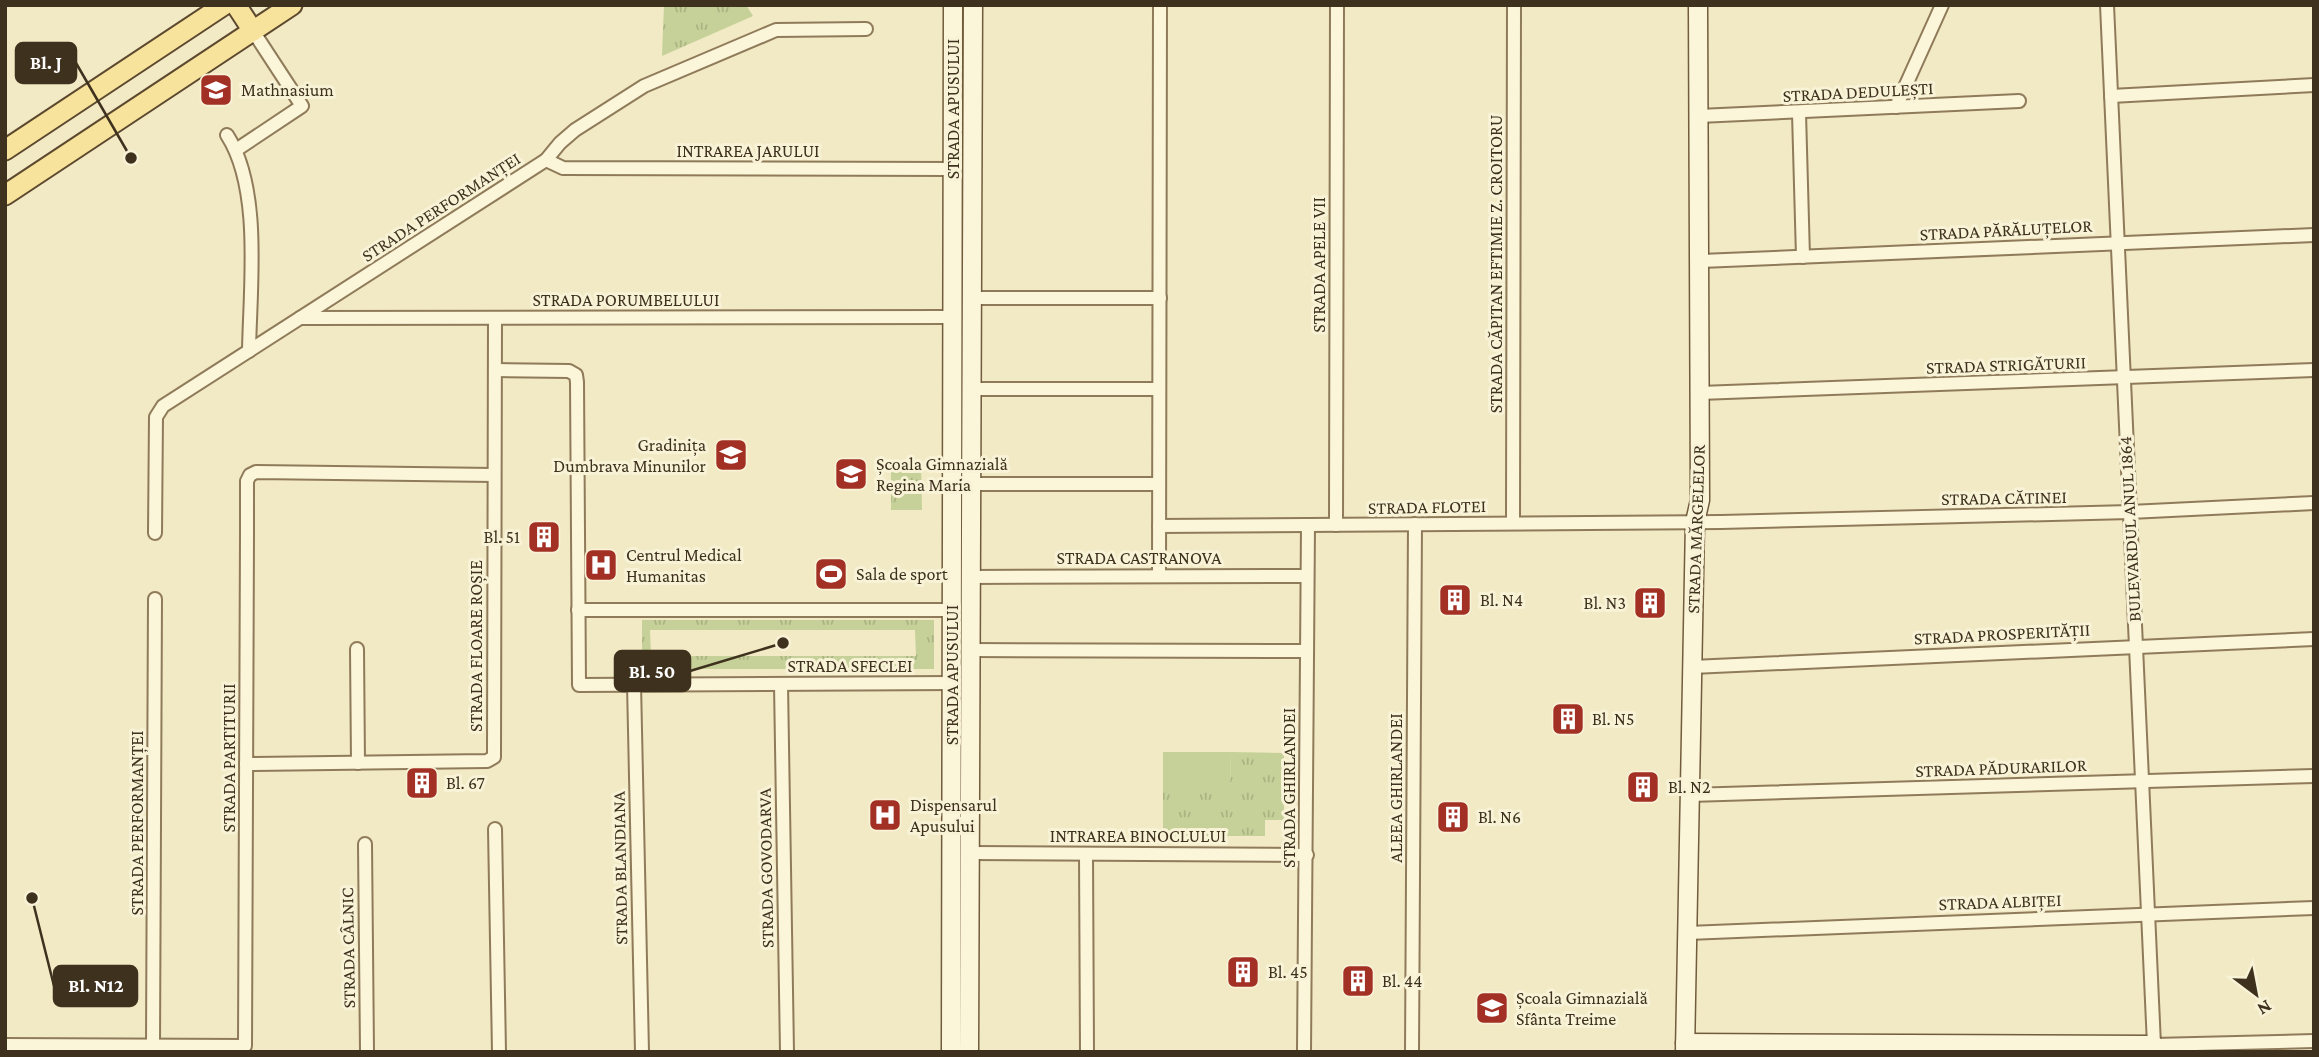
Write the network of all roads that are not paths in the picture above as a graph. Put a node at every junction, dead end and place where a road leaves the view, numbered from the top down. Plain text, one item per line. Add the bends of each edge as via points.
1 (224, 5) edge
2 (236, 5) edge
3 (292, 5) edge
4 (953, 5) edge
5 (973, 5) edge
6 (1160, 5) edge
7 (1337, 5) edge
8 (1514, 5) edge
9 (1698, 5) edge
10 (1942, 5) edge
11 (2107, 5) edge
12 (866, 29) dead end
13 (253, 31) junction
14 (2314, 85) edge
15 (2111, 96) junction
16 (2019, 101) dead end
17 (1896, 107) junction
18 (1799, 113) junction
19 (1699, 116) junction
20 (227, 135) dead end
21 (5, 150) edge
22 (236, 150) junction
23 (545, 160) junction
24 (953, 169) junction
25 (5, 195) edge
26 (2314, 234) edge
27 (2118, 243) junction
28 (1803, 257) junction
29 (1701, 261) junction
30 (953, 298) junction
31 (972, 298) junction
32 (1160, 298) junction
33 (953, 317) junction
34 (300, 318) junction
35 (495, 318) junction
36 (249, 351) junction
37 (495, 370) junction
38 (2314, 370) edge
39 (2123, 378) junction
40 (953, 389) junction
41 (971, 389) junction
42 (1159, 389) junction
43 (1700, 393) junction
44 (494, 475) junction
45 (971, 484) junction
46 (1159, 484) junction
47 (2314, 503) edge
48 (2130, 512) junction
49 (1695, 522) junction
50 (1513, 523) junction
51 (1415, 524) junction
52 (1308, 525) junction
53 (1336, 525) junction
54 (1159, 526) junction
55 (155, 533) dead end
56 (1159, 576) junction
57 (1307, 576) junction
58 (971, 577) junction
59 (155, 599) dead end
60 (578, 610) junction
61 (952, 610) junction
62 (2314, 639) edge
63 (2136, 645) junction
64 (357, 649) dead end
65 (961, 650) junction
66 (1307, 651) junction
67 (1692, 667) junction
68 (634, 684) junction
69 (781, 684) junction
70 (961, 684) junction
71 (358, 763) junction
72 (246, 764) junction
73 (2314, 776) edge
74 (2142, 782) junction
75 (1690, 796) junction
76 (495, 829) dead end
77 (365, 844) dead end
78 (961, 853) junction
79 (1086, 854) junction
80 (1307, 855) junction
81 (2314, 908) edge
82 (2148, 914) junction
83 (1688, 933) junction
84 (2314, 1041) edge
85 (5, 1045) edge
86 (153, 1046) junction
87 (1685, 1048) edge
88 (2154, 1048) edge
89 (367, 1052) edge
90 (499, 1052) edge
91 (642, 1052) edge
92 (787, 1052) edge
93 (951, 1052) edge
94 (969, 1052) edge
95 (1087, 1052) edge
96 (1304, 1052) edge
97 (1412, 1052) edge

1 - 21 main road
2 - 13 main road
3 - 13 main road
4 - 24 main road, STRADA APUSULUI
5 - 31 main road, STRADA APUSULUI
6 - 32 street, STRADA CASTRANOVA
7 - 53 street, STRADA APELE VII
8 - 50 street, STRADA CĂPITAN EFTIMIE Z. CROITORU
9 - 19 main road, STRADA MĂRGELELOR
10 - 17 street
11 - 15 street, BULEVARDUL ANUL 1864
12 - 23 street, STRADA PERFORMANȚEI via 783,28 764,35 644,86 575,130
13 - 22 street via 302,106
13 - 25 main road
14 - 15 street
15 - 27 street, BULEVARDUL ANUL 1864
16 - 17 street, STRADA DEDULEȘTI
17 - 18 street, STRADA DEDULEȘTI
18 - 19 street, STRADA DEDULEȘTI
18 - 28 street
19 - 29 main road, STRADA MĂRGELELOR
20 - 22 street
22 - 36 street via 251,207
23 - 24 street, INTRAREA JARULUI via 563,168
23 - 34 street, STRADA PERFORMANȚEI
24 - 30 main road, STRADA APUSULUI
26 - 27 street, STRADA PĂRĂLUȚELOR
27 - 28 street, STRADA PĂRĂLUȚELOR
27 - 39 street, BULEVARDUL ANUL 1864
28 - 29 street, STRADA PĂRĂLUȚELOR
29 - 43 main road, STRADA MĂRGELELOR
30 - 31 main road
30 - 33 main road, STRADA APUSULUI
31 - 32 street
31 - 41 main road, STRADA APUSULUI
32 - 42 street, STRADA CASTRANOVA
33 - 35 street, STRADA PORUMBELULUI
33 - 40 main road, STRADA APUSULUI
34 - 35 street, STRADA PORUMBELULUI
34 - 36 street, STRADA PERFORMANȚEI
35 - 37 street, STRADA FLOARE ROȘIE
36 - 55 street, STRADA PERFORMANȚEI via 157,412
37 - 44 street, STRADA FLOARE ROȘIE
37 - 60 street via 569,371 576,375
38 - 39 street, STRADA STRIGĂTURII
39 - 43 street, STRADA STRIGĂTURII
39 - 48 street, BULEVARDUL ANUL 1864
40 - 41 main road
40 - 61 main road, STRADA APUSULUI
41 - 42 street
41 - 45 main road, STRADA APUSULUI
42 - 46 street, STRADA CASTRANOVA
43 - 49 main road, STRADA MĂRGELELOR via 1700,500
44 - 71 street, STRADA FLOARE ROȘIE via 494,757 487,761
44 - 72 street, STRADA PARTITURII via 250,475
45 - 46 street
45 - 58 main road, STRADA APUSULUI
46 - 54 street, STRADA CASTRANOVA
47 - 48 street, STRADA CĂTINEI
48 - 49 street, STRADA CĂTINEI
48 - 63 street, BULEVARDUL ANUL 1864
49 - 50 street, STRADA FLOTEI
49 - 67 main road, STRADA MĂRGELELOR
50 - 51 street, STRADA FLOTEI
51 - 53 street, STRADA FLOTEI
51 - 97 street, ALEEA GHIRLANDEI
52 - 53 street, STRADA FLOTEI
52 - 54 street, STRADA FLOTEI
52 - 57 street, STRADA GHIRLANDEI
54 - 56 street, STRADA CASTRANOVA
56 - 57 street, STRADA CASTRANOVA
56 - 58 street, STRADA CASTRANOVA
57 - 66 street, STRADA GHIRLANDEI
58 - 65 main road, STRADA APUSULUI
59 - 86 street, STRADA PERFORMANȚEI
60 - 61 street
60 - 68 street, STRADA SFECLEI via 579,685
61 - 65 main road, STRADA APUSULUI
62 - 63 street, STRADA PROSPERITĂȚII
63 - 67 street, STRADA PROSPERITĂȚII
63 - 74 street, BULEVARDUL ANUL 1864
64 - 71 street
65 - 66 street, STRADA APUSULUI
65 - 70 main road, STRADA APUSULUI
66 - 80 street, STRADA GHIRLANDEI
67 - 75 main road, STRADA MĂRGELELOR
68 - 69 street, STRADA SFECLEI
68 - 91 street, STRADA BLANDIANA
69 - 70 street, STRADA SFECLEI
69 - 92 street, STRADA GOVODARVA
70 - 78 main road, STRADA APUSULUI
71 - 72 street, STRADA FLOARE ROȘIE
72 - 86 street, STRADA PARTITURII via 245,1046
73 - 74 street, STRADA PĂDURARILOR
74 - 75 street, STRADA PĂDURARILOR
74 - 82 street, BULEVARDUL ANUL 1864
75 - 83 main road, STRADA MĂRGELELOR
76 - 90 street
77 - 89 street, STRADA CÂLNIC
78 - 79 street, INTRAREA BINOCLULUI
78 - 93 main road, STRADA APUSULUI
78 - 94 main road, STRADA APUSULUI
79 - 80 street, INTRAREA BINOCLULUI
79 - 95 street
80 - 96 street, STRADA GHIRLANDEI
81 - 82 street, STRADA ALBIȚEI
82 - 83 street, STRADA ALBIȚEI
82 - 88 street, BULEVARDUL ANUL 1864
83 - 87 main road, STRADA MĂRGELELOR
84 - 88 street
85 - 86 street, STRADA PARTITURII
87 - 88 main road

